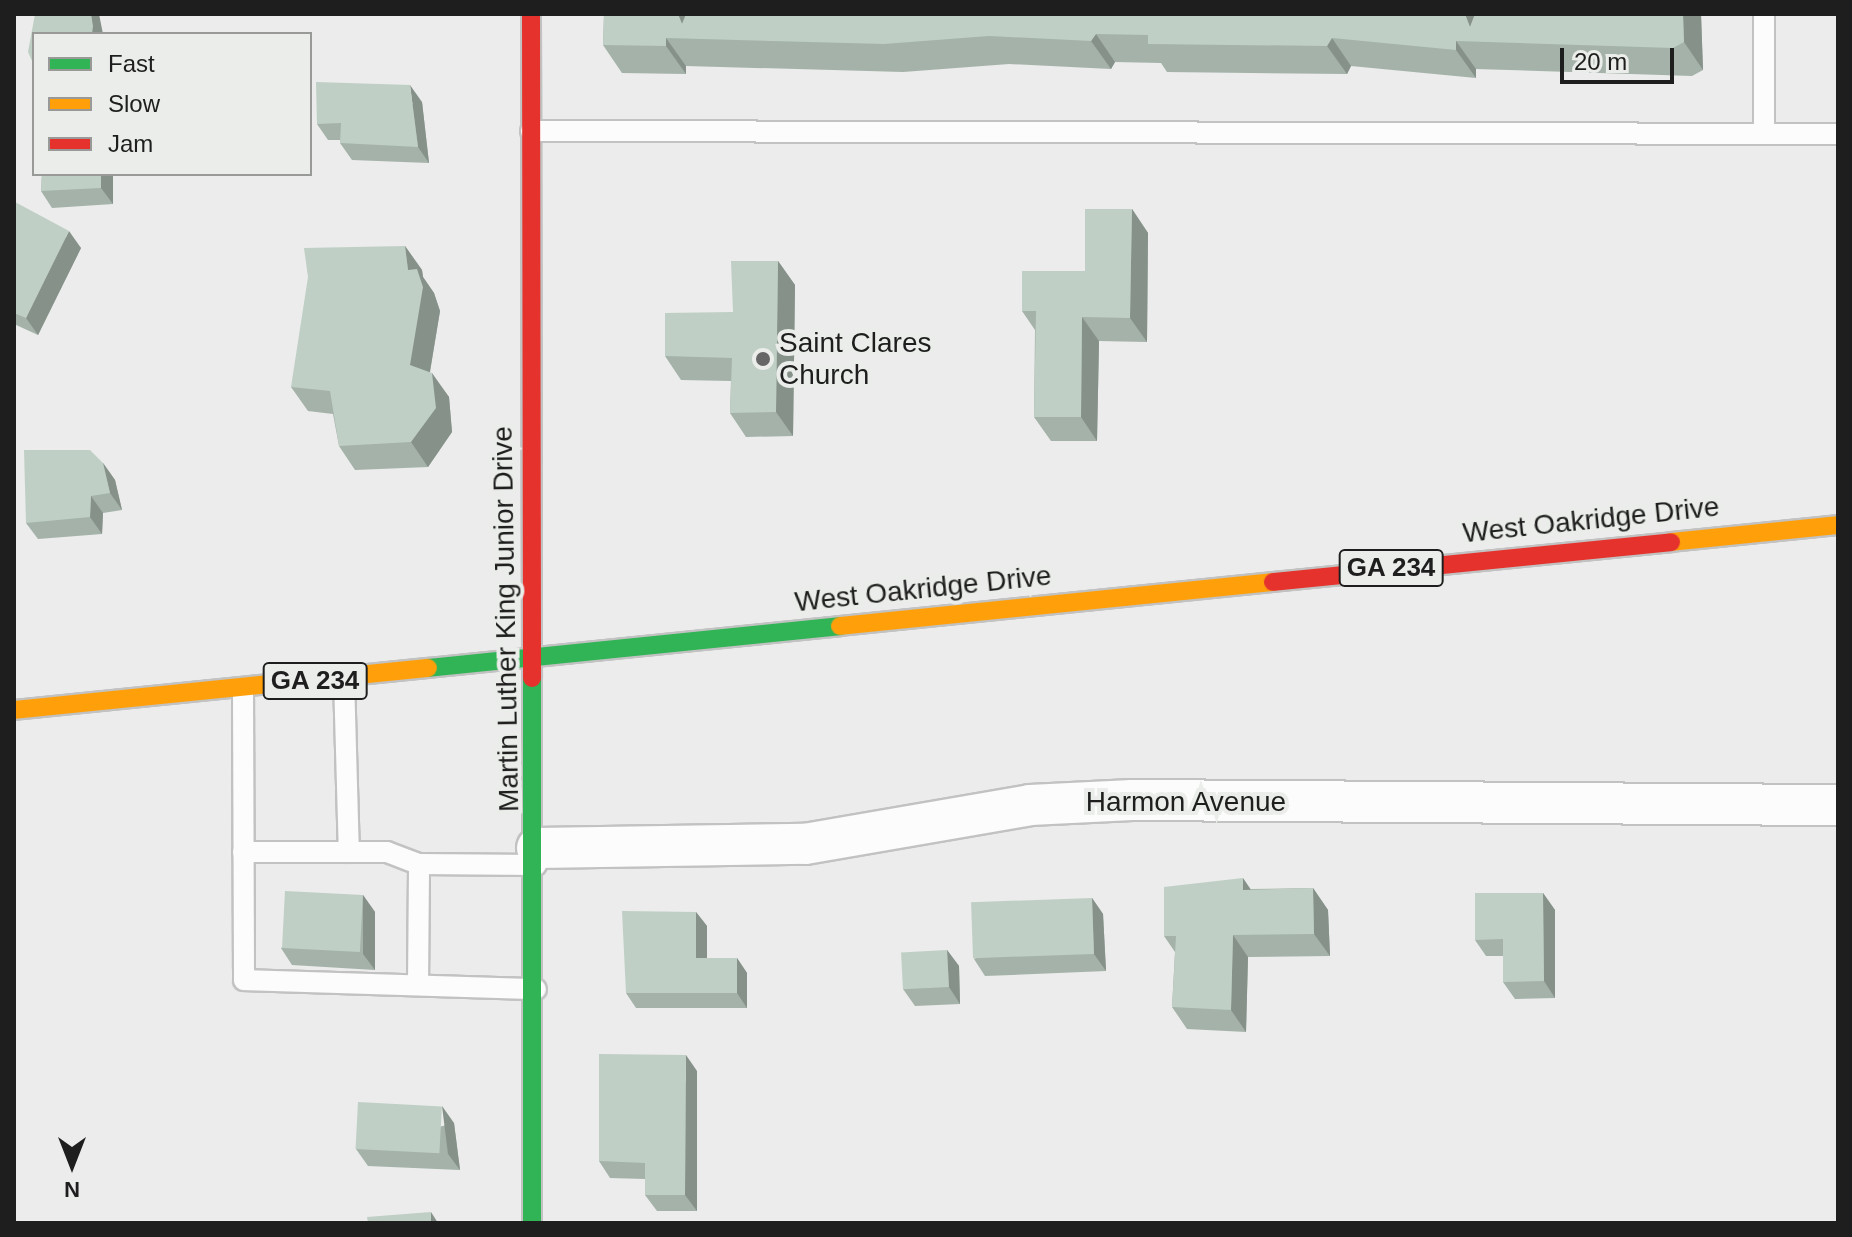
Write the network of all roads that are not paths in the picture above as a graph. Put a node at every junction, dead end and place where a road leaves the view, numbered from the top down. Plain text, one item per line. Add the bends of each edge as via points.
1 (531, 14) edge
2 (1764, 14) edge
3 (531, 131) junction
4 (1764, 134) junction
5 (1838, 134) edge
6 (1838, 525) edge
7 (533, 658) junction
8 (344, 678) junction
9 (243, 689) junction
10 (14, 710) edge
11 (1838, 805) edge
12 (243, 852) junction
13 (349, 852) junction
14 (537, 857) junction
15 (419, 864) junction
16 (418, 985) junction
17 (536, 989) junction
18 (532, 1223) edge

1 - 3 main road, Martin Luther King Junior Drive
2 - 4 lane
3 - 4 lane
3 - 7 main road, Martin Luther King Junior Drive
4 - 5 lane
6 - 7 main road, West Oakridge Drive / GA 234
7 - 8 main road, West Oakridge Drive / GA 234
7 - 14 main road, Martin Luther King Junior Drive
8 - 9 main road, West Oakridge Drive / GA 234
8 - 13 lane
9 - 10 main road, West Oakridge Drive / GA 234
9 - 12 lane
11 - 14 street, Harmon Avenue via 1132,800 1030,805 805,844
12 - 13 lane
12 - 16 lane via 244,980
13 - 15 lane via 387,852
14 - 15 lane
14 - 17 main road, Martin Luther King Junior Drive
15 - 16 lane
16 - 17 lane
17 - 18 main road, Martin Luther King Junior Drive

